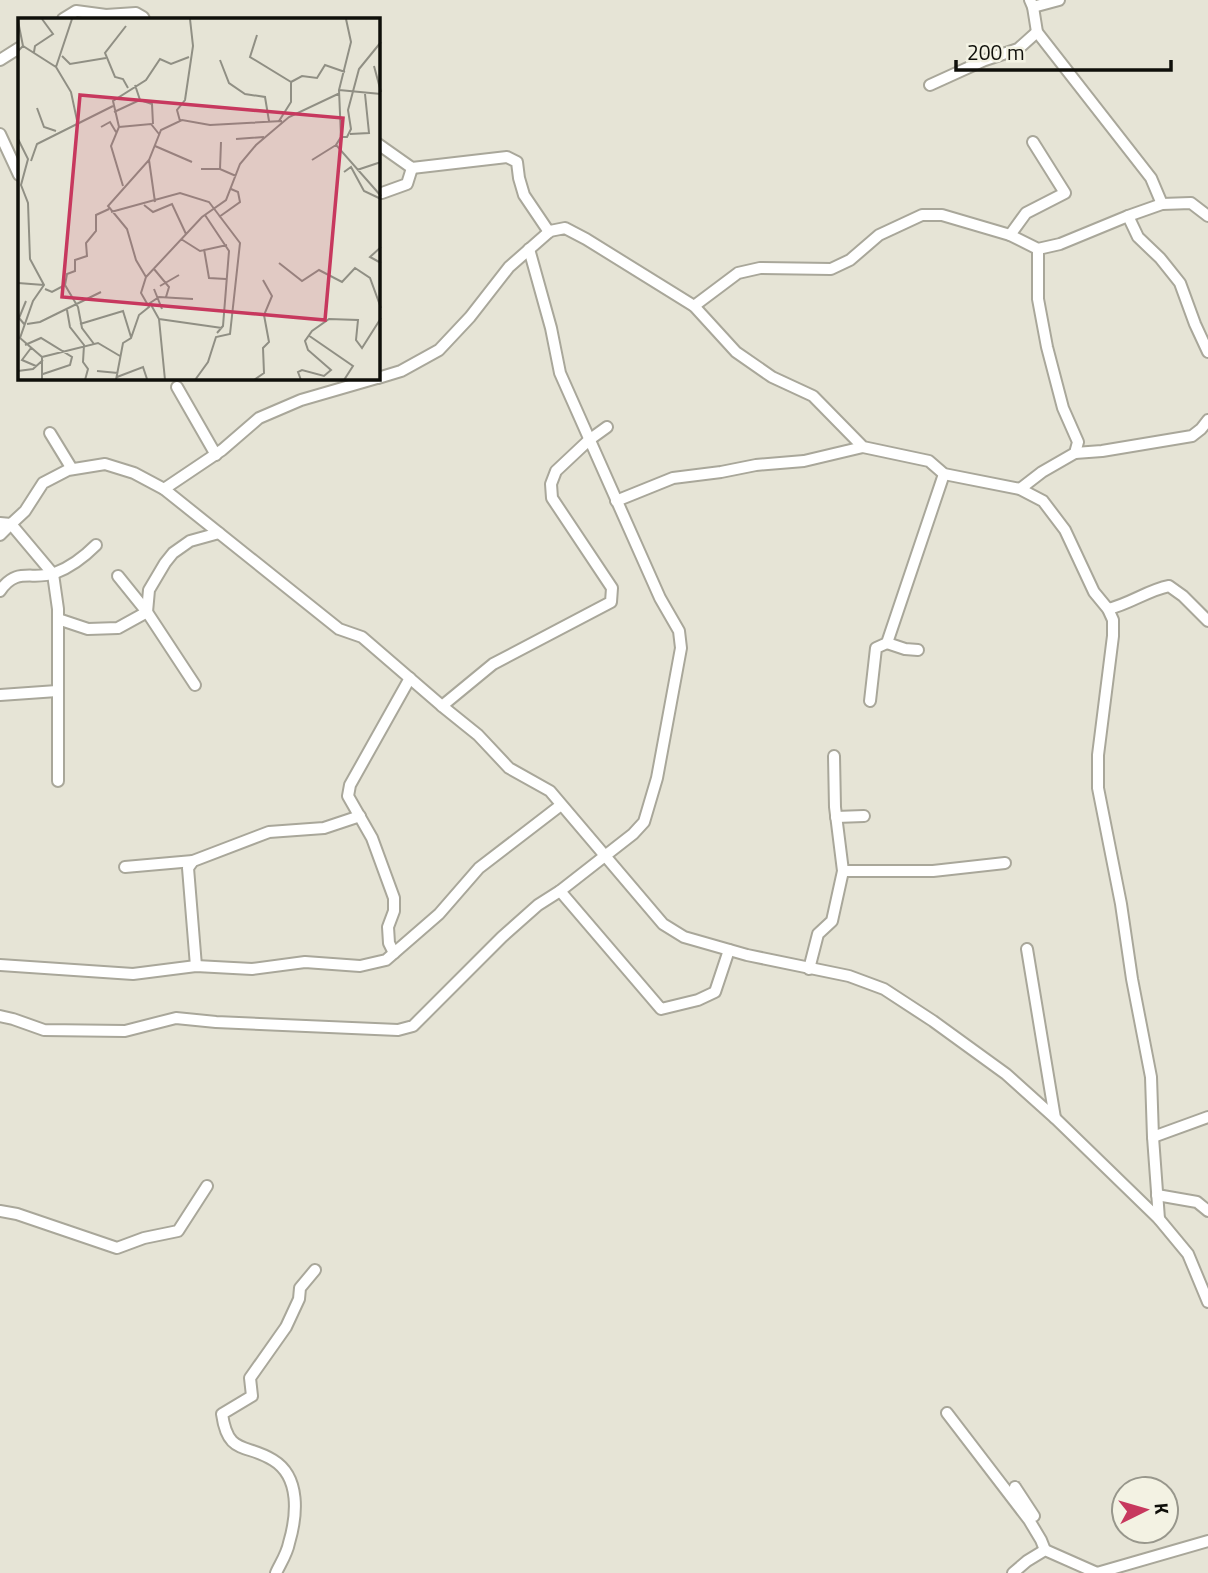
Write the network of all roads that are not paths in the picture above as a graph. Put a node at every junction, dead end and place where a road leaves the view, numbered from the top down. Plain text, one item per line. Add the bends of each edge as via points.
1 (68, 0) edge
2 (1059, 0) edge
3 (1031, 3) edge
4 (76, 11) junction
5 (65, 18) edge
6 (144, 18) edge
7 (1037, 32) junction
8 (18, 49) edge
9 (0, 60) edge
10 (930, 85) dead end
11 (0, 134) edge
12 (1032, 142) dead end
13 (380, 145) edge
14 (412, 168) junction
15 (18, 173) edge
16 (380, 193) edge
17 (1162, 204) junction
18 (1128, 216) junction
19 (1208, 216) edge
20 (550, 232) junction
21 (1010, 235) junction
22 (529, 249) junction
23 (1038, 249) junction
24 (694, 306) junction
25 (1208, 352) edge
26 (380, 377) edge
27 (371, 380) edge
28 (177, 387) dead end
29 (1208, 420) edge
30 (607, 427) dead end
31 (50, 433) dead end
32 (589, 440) junction
33 (863, 447) junction
34 (1075, 453) junction
35 (216, 454) junction
36 (72, 469) junction
37 (944, 474) junction
38 (164, 489) junction
39 (1020, 489) junction
40 (616, 501) junction
41 (6, 523) edge
42 (219, 533) junction
43 (0, 535) edge
44 (96, 545) dead end
45 (53, 574) junction
46 (118, 576) dead end
47 (0, 591) edge
48 (1108, 609) junction
49 (147, 611) junction
50 (58, 619) junction
51 (1208, 621) edge
52 (887, 643) junction
53 (918, 650) dead end
54 (410, 678) junction
55 (195, 685) dead end
56 (57, 691) junction
57 (0, 695) edge
58 (870, 701) dead end
59 (442, 706) junction
60 (834, 756) dead end
61 (58, 781) dead end
62 (561, 805) junction
63 (360, 816) junction
64 (864, 816) dead end
65 (836, 817) junction
66 (604, 855) junction
67 (193, 861) junction
68 (1005, 863) dead end
69 (125, 867) dead end
70 (843, 871) junction
71 (560, 891) junction
72 (1027, 949) dead end
73 (729, 950) junction
74 (394, 953) junction
75 (0, 965) edge
76 (196, 966) junction
77 (808, 969) junction
78 (0, 1016) edge
79 (1208, 1117) edge
80 (1055, 1118) junction
81 (1153, 1137) junction
82 (206, 1186) dead end
83 (1157, 1195) junction
84 (0, 1211) edge
85 (1208, 1211) edge
86 (1159, 1219) junction
87 (315, 1270) dead end
88 (1208, 1302) edge
89 (947, 1413) dead end
90 (1015, 1487) dead end
91 (1208, 1541) edge
92 (1050, 1551) junction
93 (276, 1573) edge
94 (1013, 1573) edge
95 (1097, 1573) edge

1 - 4 street
2 - 3 street
3 - 7 street
4 - 5 street
4 - 6 street via 136,13
7 - 10 street via 1018,49
7 - 17 street via 1151,178
8 - 9 street
11 - 15 street
12 - 21 street via 1065,193 1026,213
13 - 14 street
14 - 16 street via 407,184
14 - 20 street via 507,157 517,162 524,195
17 - 18 street
17 - 19 street via 1191,202
18 - 23 street
18 - 25 street via 1138,237 1180,283
20 - 22 street
20 - 24 street via 565,228
21 - 23 street
21 - 24 street via 942,215 922,215 879,234 850,260 831,269 760,268 738,273
22 - 26 street via 439,351
22 - 32 street via 561,373
23 - 34 street via 1038,299 1063,408 1078,442
24 - 33 street via 736,352 772,377 813,396
27 - 35 street via 301,400 259,418
28 - 35 street
29 - 34 street via 1192,436
30 - 32 street
31 - 36 street
32 - 40 street
32 - 59 street via 556,471 552,498 612,589 611,602 493,664
33 - 37 street via 929,461
33 - 40 street via 804,461 673,478
34 - 39 street
35 - 38 street
36 - 38 street via 105,464
36 - 41 street via 43,483 25,511
37 - 39 street
37 - 52 street
38 - 42 street
39 - 48 street via 1043,500 1065,530 1094,592
40 - 66 street via 679,631 681,648 657,778 644,822
41 - 43 street
41 - 45 street
42 - 49 street via 190,541 173,553 149,590
42 - 54 street via 339,629 362,637
44 - 45 street via 82,559
45 - 47 street via 15,577
45 - 50 street
46 - 49 street
48 - 51 street via 1169,586
48 - 81 street via 1113,636 1098,788 1151,1077
49 - 50 street via 118,628 88,629
49 - 55 street
50 - 56 street
52 - 53 street
52 - 58 street via 876,648
54 - 59 street
54 - 63 street via 350,785 348,796
56 - 57 street
56 - 61 street
59 - 62 street via 509,768 550,791
60 - 65 street
62 - 66 street
62 - 74 street via 479,868 439,914
63 - 67 street via 324,828 270,832
63 - 74 street via 394,898 388,928
64 - 65 street
65 - 70 street
66 - 71 street
66 - 73 street via 663,923 684,937
67 - 69 street
67 - 76 street via 188,868
68 - 70 street via 933,871
70 - 77 street via 832,921 818,934
71 - 73 street via 661,1009 715,992
71 - 78 street via 502,937 414,1026 398,1030 176,1018 125,1031 44,1030
72 - 80 street
73 - 77 street
74 - 76 street via 386,960 360,966 305,962 252,970
75 - 76 street via 133,974
77 - 80 street via 849,976 884,989 1006,1074
79 - 81 street
80 - 86 street
81 - 83 street
82 - 84 street via 178,1231 117,1248
83 - 85 street via 1197,1202
83 - 86 street
86 - 88 street via 1188,1254
87 - 93 street via 300,1288 286,1327 250,1378 251,1396 222,1414 224,1430 233,1443 271,1458 285,1468 293,1485 295,1514 289,1545
89 - 92 street
90 - 92 street via 1040,1524
91 - 95 street
92 - 94 street
92 - 95 street

